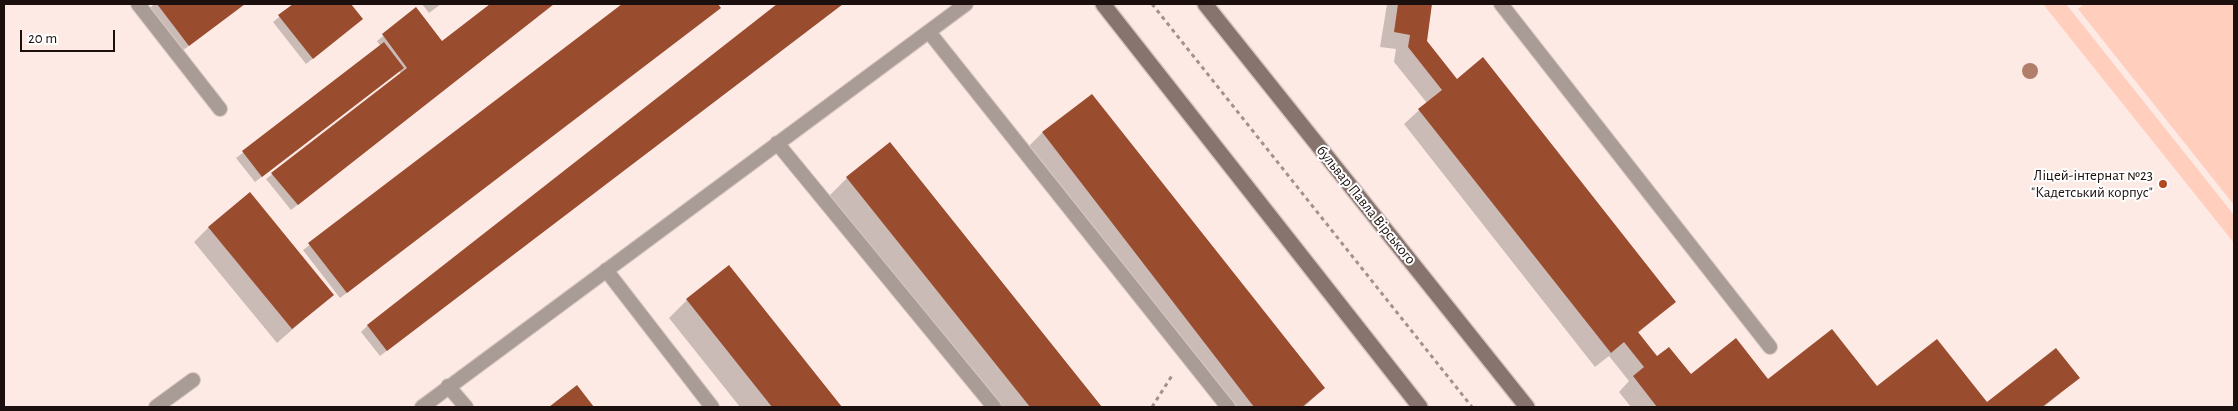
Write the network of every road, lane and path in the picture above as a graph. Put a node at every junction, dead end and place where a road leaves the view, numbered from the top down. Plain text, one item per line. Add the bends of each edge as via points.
1 (138, 4) edge
2 (966, 4) edge
3 (1103, 4) edge
4 (1152, 4) edge
5 (1205, 4) edge
6 (1500, 4) edge
7 (929, 32) junction
8 (220, 109) dead end
9 (777, 143) junction
10 (606, 270) junction
11 (1770, 347) dead end
12 (1187, 353) junction
13 (193, 380) dead end
14 (448, 386) junction
15 (156, 407) edge
16 (422, 407) edge
17 (466, 407) edge
18 (712, 407) edge
19 (994, 407) edge
20 (1152, 407) edge
21 (1228, 407) edge
22 (1420, 407) edge
23 (1472, 407) edge
24 (1526, 407) edge

1 - 8 lane
2 - 7 lane
3 - 22 street
4 - 23 path
5 - 24 street, бульвар Павла Вірського
6 - 11 lane
7 - 9 lane
7 - 12 lane
9 - 10 lane
9 - 19 lane
10 - 14 lane
10 - 18 lane
12 - 20 path
12 - 21 lane
13 - 15 lane
14 - 16 lane
14 - 17 lane

